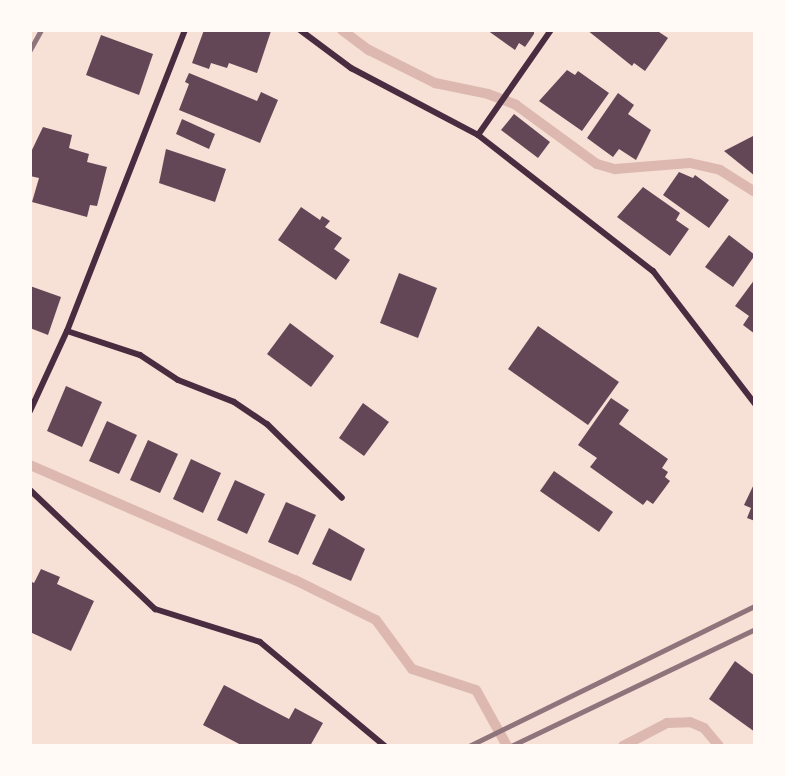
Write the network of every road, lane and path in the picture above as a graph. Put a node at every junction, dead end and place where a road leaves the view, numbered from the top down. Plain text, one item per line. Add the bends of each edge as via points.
1 (185, 30) edge
2 (300, 30) edge
3 (551, 30) edge
4 (478, 135) junction
5 (67, 331) junction
6 (755, 404) edge
7 (30, 411) edge
8 (30, 490) edge
9 (342, 498) dead end
10 (385, 746) edge

1 - 5 street
2 - 4 street via 351,68
3 - 4 street
4 - 6 street via 653,271
5 - 7 street
5 - 9 street via 140,355 178,380 234,402 267,424
8 - 10 street via 155,609 260,642

